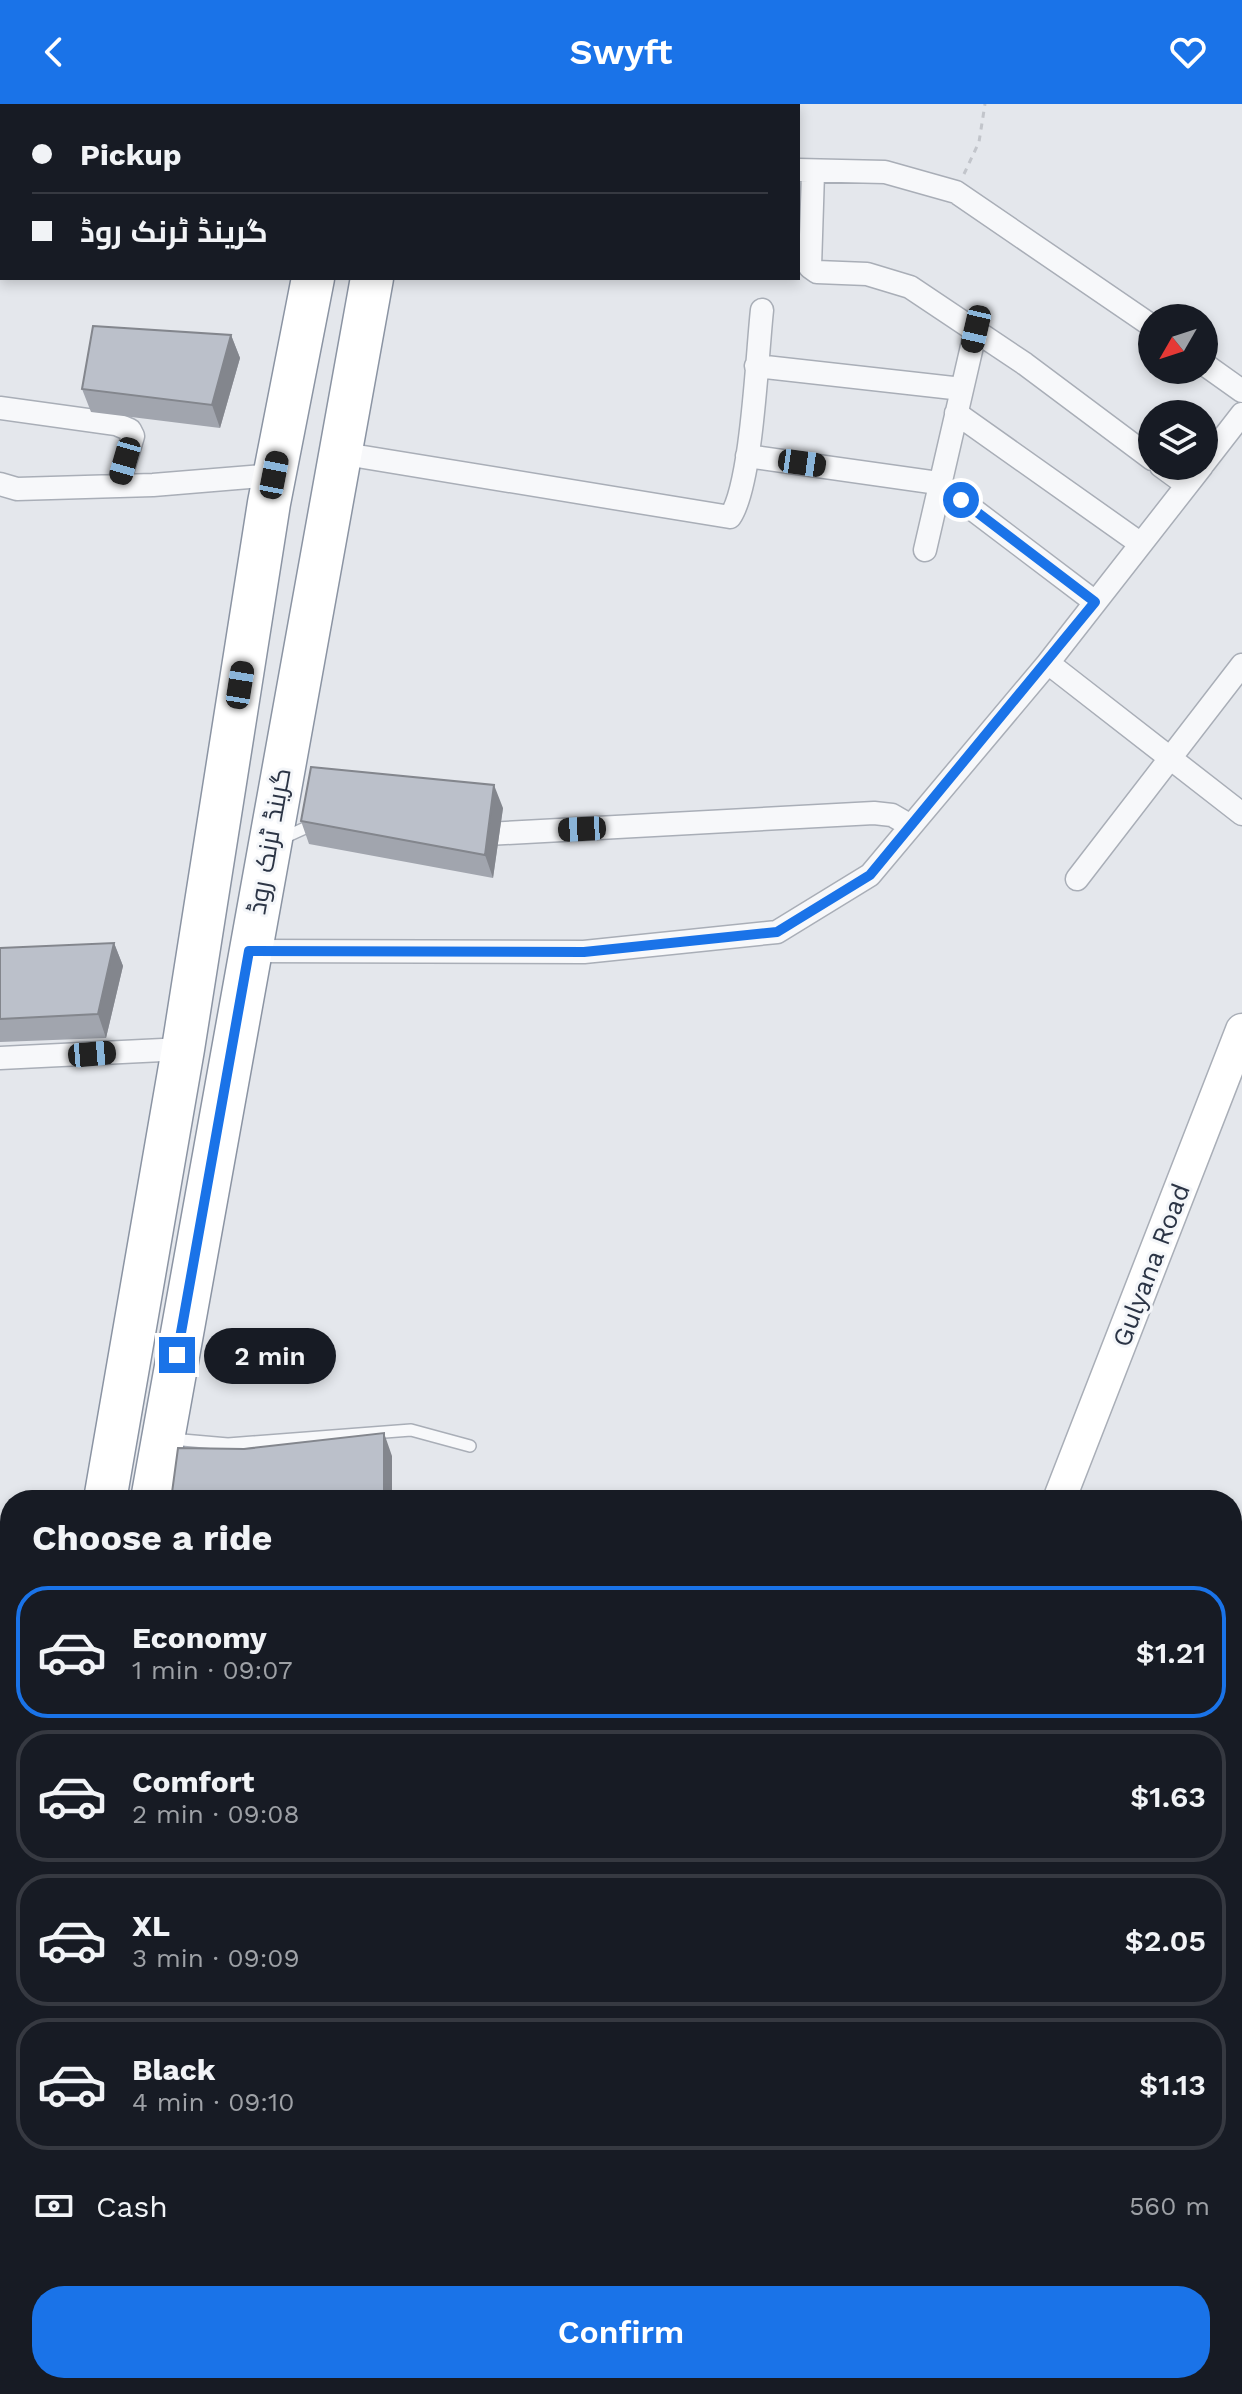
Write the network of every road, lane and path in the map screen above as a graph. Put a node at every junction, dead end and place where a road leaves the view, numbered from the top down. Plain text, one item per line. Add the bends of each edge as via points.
1 (985, 104) edge
2 (806, 172) edge
3 (956, 192) junction
4 (313, 280) edge
5 (372, 280) edge
6 (762, 310) dead end
7 (1138, 316) edge
8 (976, 329) junction
9 (756, 366) junction
10 (1218, 374) edge
11 (962, 389) junction
12 (1242, 391) edge
13 (0, 408) edge
14 (956, 413) junction
15 (1242, 414) edge
16 (1218, 445) edge
17 (1138, 449) edge
18 (339, 453) junction
19 (747, 456) junction
20 (274, 475) junction
21 (1180, 480) edge
22 (1191, 480) edge
23 (938, 483) junction
24 (0, 484) edge
25 (1187, 485) junction
26 (118, 486) junction
27 (1141, 544) junction
28 (925, 550) dead end
29 (1095, 602) junction
30 (1048, 663) junction
31 (1242, 665) edge
32 (1170, 758) junction
33 (318, 811) edge
34 (1242, 814) edge
35 (911, 826) junction
36 (487, 834) edge
37 (268, 846) junction
38 (1077, 879) dead end
39 (249, 951) junction
40 (1242, 1030) edge
41 (183, 1049) junction
42 (230, 1056) junction
43 (0, 1058) edge
44 (163, 1438) junction
45 (470, 1446) dead end
46 (107, 1490) edge
47 (154, 1490) edge
48 (1063, 1490) edge

1 - 3 path via 979,142
2 - 3 street via 885,172
2 - 8 street via 810,267 817,272 867,274 910,287
3 - 7 street
4 - 20 highway, گرینڈ ٹرنک روڈ
5 - 18 highway, گرینڈ ٹرنک روڈ
6 - 9 street
8 - 11 street
8 - 17 street
9 - 11 street
9 - 19 street
10 - 12 street
11 - 14 street
13 - 26 street via 130,430 133,436
14 - 23 street
14 - 27 street
15 - 16 street
18 - 19 street via 730,517
18 - 37 highway, گرینڈ ٹرنک روڈ via 284,796
19 - 23 street
20 - 26 street
20 - 41 highway, گرینڈ ٹرنک روڈ
21 - 25 street
22 - 25 street
23 - 28 street
23 - 29 street
24 - 26 street via 17,489
25 - 27 street
27 - 29 street
29 - 30 street
30 - 32 street
30 - 35 street
31 - 32 street
32 - 34 street
32 - 38 street
33 - 37 lane via 332,817
35 - 36 street via 892,815 874,813
35 - 39 street via 870,875 777,932 584,952
37 - 39 highway, گرینڈ ٹرنک روڈ
39 - 42 highway, گرینڈ ٹرنک روڈ
40 - 48 main road, Gulyana Road
41 - 42 highway
41 - 43 street
41 - 46 highway, گرینڈ ٹرنک روڈ
42 - 44 highway, گرینڈ ٹرنک روڈ
44 - 45 lane via 228,1444 411,1430
44 - 47 highway, گرینڈ ٹرنک روڈ

